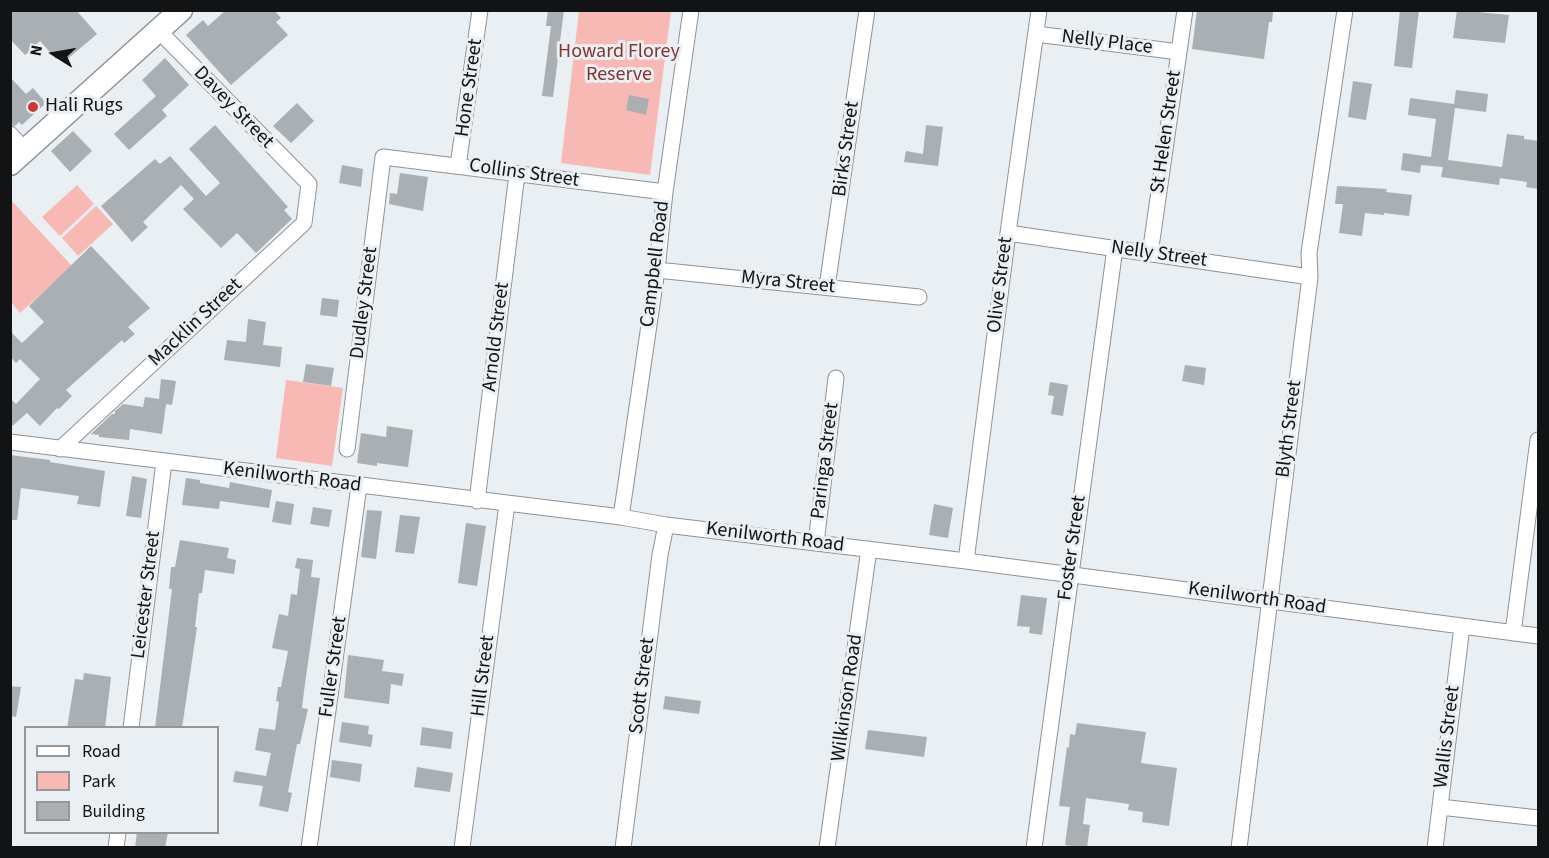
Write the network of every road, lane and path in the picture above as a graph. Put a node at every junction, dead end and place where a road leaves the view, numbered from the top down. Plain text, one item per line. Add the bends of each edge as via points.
1 (181, 10) edge
2 (480, 10) edge
3 (691, 10) edge
4 (867, 10) edge
5 (1039, 10) edge
6 (1185, 10) edge
7 (1345, 10) edge
8 (159, 32) junction
9 (1036, 34) junction
10 (1179, 52) junction
11 (15, 149) edge
12 (383, 157) joint
13 (458, 166) junction
14 (517, 174) junction
15 (309, 184) joint
16 (665, 192) junction
17 (1008, 233) junction
18 (1115, 248) junction
19 (1150, 254) junction
20 (657, 270) junction
21 (1310, 277) junction
22 (827, 287) junction
23 (919, 297) dead end
24 (836, 378) dead end
25 (1539, 440) edge
26 (10, 442) edge
27 (60, 449) junction
28 (347, 449) dead end
29 (164, 462) junction
30 (359, 486) junction
31 (477, 501) junction
32 (507, 504) junction
33 (621, 517) junction
34 (666, 525) junction
35 (816, 543) junction
36 (869, 549) junction
37 (966, 561) junction
38 (1070, 574) junction
39 (1269, 602) junction
40 (1462, 626) junction
41 (1513, 633) junction
42 (1539, 636) edge
43 (130, 726) edge
44 (1440, 807) junction
45 (1539, 818) edge
46 (309, 848) edge
47 (462, 848) edge
48 (623, 848) edge
49 (827, 848) edge
50 (1034, 848) edge
51 (1239, 848) edge
52 (1435, 848) edge

1 - 8 highway
2 - 13 street, Hone Street
3 - 16 street, Campbell Road
4 - 22 street, Birks Street
5 - 9 street, Olive Street
6 - 10 street, St Helen Street
7 - 21 street, Blyth Street via 1309,253
8 - 11 highway
8 - 15 street, Davey Street
9 - 10 street, Nelly Place
9 - 17 street, Olive Street
10 - 19 street, St Helen Street
12 - 13 street, Collins Street
12 - 28 street, Dudley Street
13 - 14 street, Collins Street
14 - 16 street, Collins Street
14 - 31 street, Arnold Street
15 - 27 street, Macklin Street via 304,223
16 - 20 street, Campbell Road
17 - 18 street, Nelly Street
17 - 37 street, Olive Street
18 - 19 street, Nelly Street
18 - 38 street, Foster Street
19 - 21 street, Nelly Street
20 - 22 street, Myra Street
20 - 33 street, Campbell Road
21 - 39 street, Blyth Street
22 - 23 street, Myra Street
24 - 35 street, Paringa Street
25 - 41 street
26 - 27 street, Kenilworth Road
27 - 29 street, Kenilworth Road
29 - 30 street, Kenilworth Road
29 - 43 street, Leicester Street
30 - 31 street, Kenilworth Road
30 - 46 street, Fuller Street
31 - 32 street, Kenilworth Road
32 - 33 street, Kenilworth Road
32 - 47 street, Hill Street
33 - 34 street, Kenilworth Road
34 - 35 street, Kenilworth Road
34 - 48 street, Scott Street
35 - 36 street, Kenilworth Road
36 - 37 street, Kenilworth Road
36 - 49 street, Wilkinson Road
37 - 38 street, Kenilworth Road
38 - 39 street, Kenilworth Road
38 - 50 street, Foster Street
39 - 40 street, Kenilworth Road
39 - 51 street, Blyth Street
40 - 41 street, Kenilworth Road
40 - 44 street, Wallis Street
41 - 42 street, Kenilworth Road
44 - 45 street
44 - 52 street, Wallis Street

